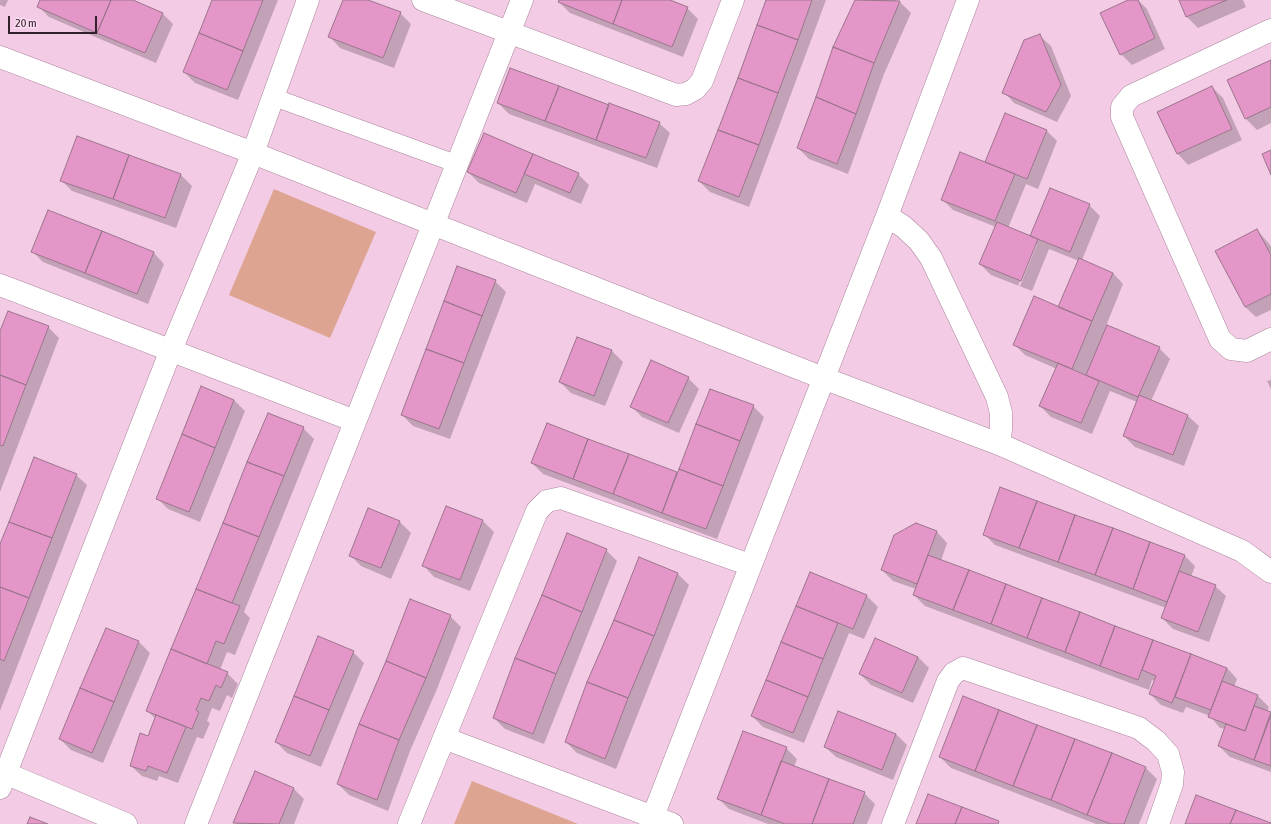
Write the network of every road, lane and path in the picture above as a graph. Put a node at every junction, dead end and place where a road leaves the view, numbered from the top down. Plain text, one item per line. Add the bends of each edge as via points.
1 (308, 0) edge
2 (423, 0) edge
3 (522, 0) edge
4 (733, 0) edge
5 (968, 0) edge
6 (1271, 30) edge
7 (509, 33) junction
8 (0, 57) edge
9 (273, 96) junction
10 (253, 153) junction
11 (457, 164) junction
12 (887, 216) junction
13 (434, 224) junction
14 (0, 286) edge
15 (1271, 339) edge
16 (171, 350) junction
17 (824, 378) junction
18 (355, 421) junction
19 (999, 444) junction
20 (750, 565) junction
21 (1271, 572) edge
22 (444, 738) junction
23 (2, 777) edge
24 (658, 821) edge
25 (126, 824) edge
26 (196, 824) edge
27 (409, 824) edge
28 (894, 824) edge
29 (1158, 824) edge

1 - 9 street
2 - 7 street
3 - 7 street
4 - 7 street via 702,80 695,89 686,94 676,95
5 - 12 street
6 - 15 street via 1131,96 1122,107 1122,117 1220,339 1231,349 1246,351
7 - 11 street
8 - 10 street
9 - 10 street
9 - 11 lane
10 - 13 street
10 - 16 street
11 - 13 street
12 - 17 street
12 - 19 street via 919,241 931,258 997,397 1002,429
13 - 17 street
13 - 18 street
14 - 16 street
16 - 18 street
16 - 23 street
17 - 19 street
17 - 20 street
18 - 26 street
19 - 21 street via 1242,551
20 - 22 street via 561,498 547,501 537,510
20 - 24 street
22 - 24 street
22 - 27 street
23 - 25 street
28 - 29 street via 948,681 954,673 963,668 1139,728 1168,754 1173,772 1172,784

